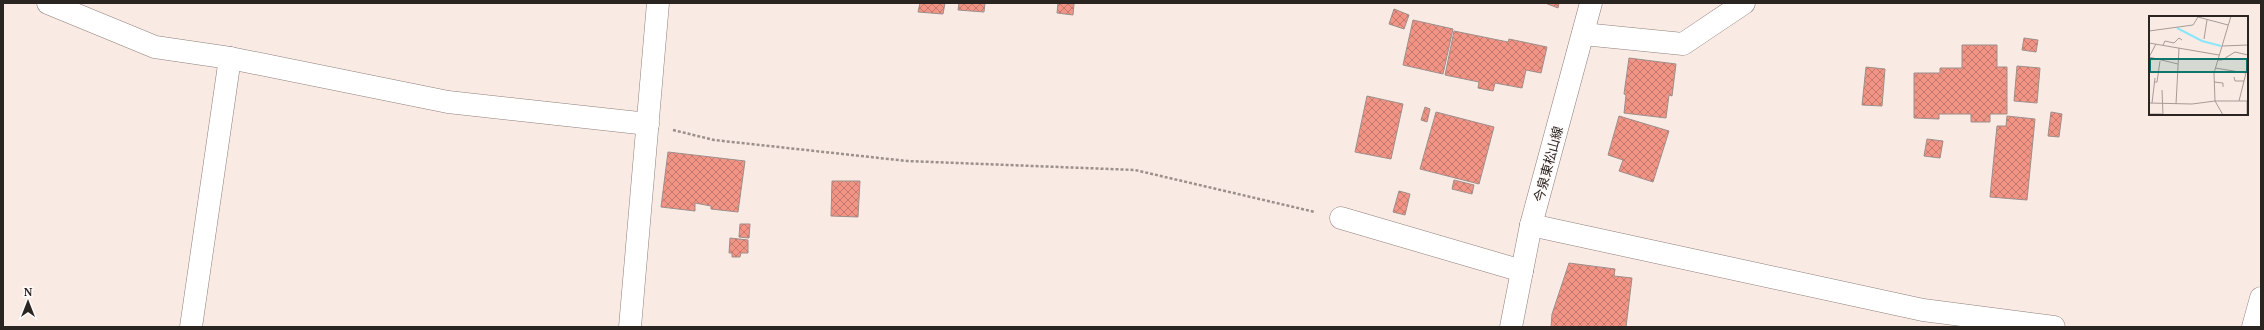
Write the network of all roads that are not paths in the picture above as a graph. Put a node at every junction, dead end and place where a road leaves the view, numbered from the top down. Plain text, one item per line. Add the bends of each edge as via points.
1 (48, 3) edge
2 (658, 3) edge
3 (1591, 3) edge
4 (1744, 3) edge
5 (1583, 34) junction
6 (230, 58) junction
7 (648, 124) junction
8 (1341, 218) road end
9 (1532, 225) junction
10 (1522, 271) junction
11 (2261, 298) edge
12 (191, 327) edge
13 (630, 327) edge
14 (1511, 327) edge
15 (2054, 327) edge
16 (2254, 327) edge

1 - 6 street via 155,47
2 - 7 street
3 - 5 street, 今泉東松山線
4 - 5 street via 1683,44
5 - 9 street, 今泉東松山線
6 - 7 street via 448,102
6 - 12 street
7 - 13 street
8 - 10 street
9 - 10 street, 今泉東松山線
9 - 15 street via 1923,310
10 - 14 street, 今泉東松山線
11 - 16 street

